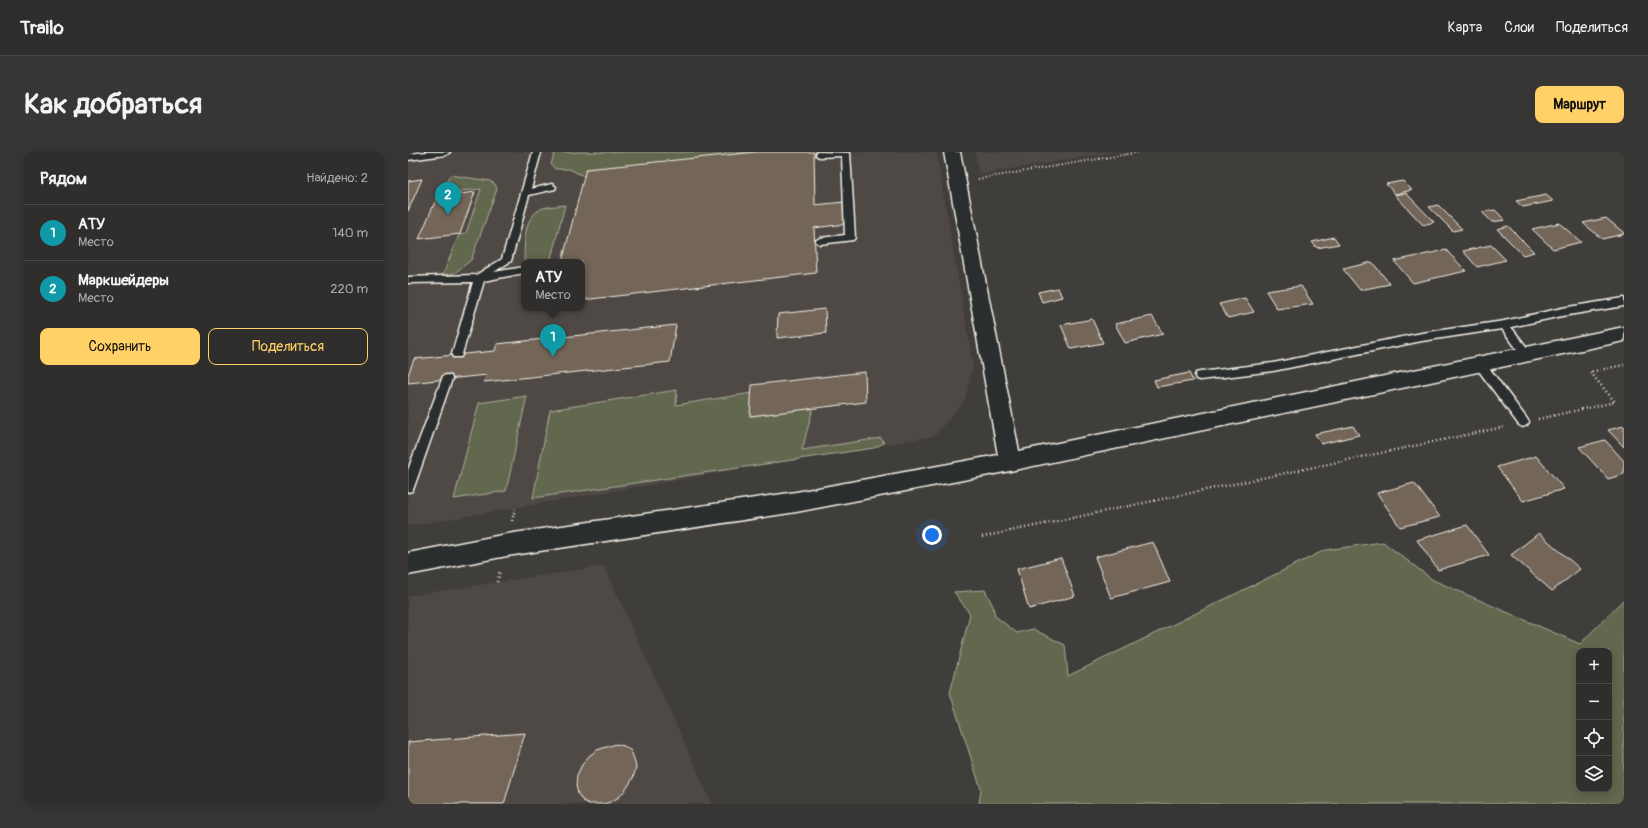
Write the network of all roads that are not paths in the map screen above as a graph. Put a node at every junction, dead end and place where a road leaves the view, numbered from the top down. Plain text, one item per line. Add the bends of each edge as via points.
1 (446, 152) edge
2 (537, 152) edge
3 (952, 152) edge
4 (820, 154) dead end
5 (408, 157) edge
6 (552, 187) dead end
7 (525, 193) junction
8 (820, 241) dead end
9 (521, 271) edge
10 (480, 278) junction
11 (408, 280) edge
12 (1624, 302) edge
13 (1504, 325) junction
14 (1624, 334) edge
15 (456, 354) dead end
16 (1527, 354) junction
17 (1480, 364) junction
18 (1200, 376) dead end
19 (447, 379) dead end
20 (1523, 422) road end
21 (1010, 462) junction
22 (408, 487) edge
23 (408, 564) edge

1 - 5 lane
2 - 7 lane
3 - 21 street
4 - 8 lane via 846,153 850,238
6 - 7 lane
7 - 10 lane via 506,261
9 - 10 lane
10 - 11 lane
10 - 15 lane
12 - 13 lane
13 - 16 lane
13 - 18 lane via 1422,337 1273,367
14 - 16 street
16 - 17 street
17 - 20 lane
17 - 21 street
19 - 22 lane
21 - 23 street via 796,502 507,545

